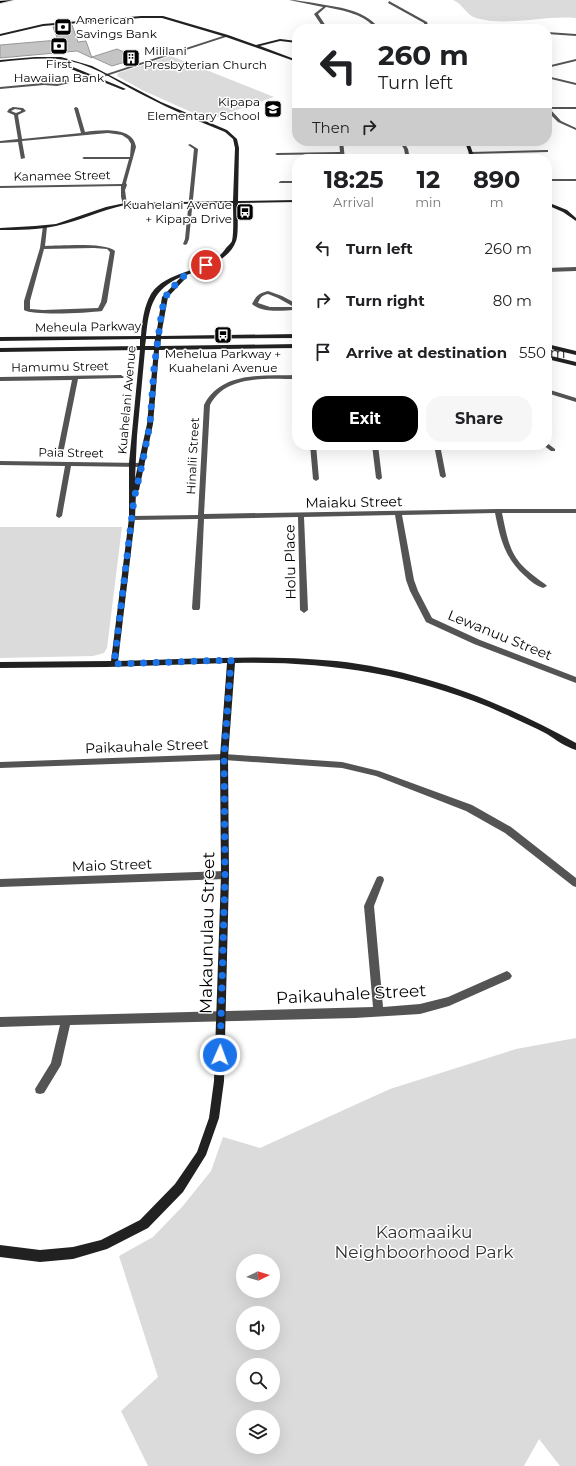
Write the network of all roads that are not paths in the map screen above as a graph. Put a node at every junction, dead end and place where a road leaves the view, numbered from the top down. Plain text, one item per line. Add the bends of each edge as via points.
1 (11, 0) edge
2 (292, 0) edge
3 (0, 2) edge
4 (389, 2) dead end
5 (325, 7) junction
6 (323, 24) edge
7 (375, 24) edge
8 (426, 24) edge
9 (552, 33) edge
10 (0, 35) edge
11 (576, 35) edge
12 (227, 36) junction
13 (292, 41) edge
14 (257, 46) junction
15 (292, 59) edge
16 (576, 60) edge
17 (0, 61) edge
18 (0, 65) edge
19 (552, 66) edge
20 (107, 74) junction
21 (96, 78) junction
22 (552, 78) edge
23 (44, 84) junction
24 (576, 84) edge
25 (0, 88) edge
26 (150, 97) junction
27 (76, 108) dead end
28 (552, 108) edge
29 (576, 108) edge
30 (16, 114) dead end
31 (552, 116) edge
32 (576, 129) edge
33 (84, 134) junction
34 (21, 140) junction
35 (0, 142) edge
36 (190, 145) dead end
37 (341, 146) edge
38 (467, 146) edge
39 (546, 151) dead end
40 (342, 153) joint
41 (470, 153) joint
42 (277, 154) dead end
43 (24, 158) dead end
44 (84, 158) dead end
45 (131, 158) junction
46 (552, 180) edge
47 (576, 180) edge
48 (281, 182) dead end
49 (292, 182) edge
50 (125, 185) junction
51 (0, 187) edge
52 (235, 201) junction
53 (292, 201) edge
54 (191, 202) junction
55 (125, 204) junction
56 (552, 205) edge
57 (576, 220) edge
58 (45, 227) junction
59 (0, 229) edge
60 (185, 244) dead end
61 (42, 248) junction
62 (552, 269) edge
63 (576, 269) edge
64 (186, 274) junction
65 (292, 304) edge
66 (292, 307) edge
67 (292, 336) edge
68 (144, 338) junction
69 (159, 338) junction
70 (0, 339) edge
71 (292, 346) edge
72 (157, 347) junction
73 (552, 347) edge
74 (142, 348) junction
75 (0, 350) edge
76 (576, 353) edge
77 (552, 358) edge
78 (576, 364) edge
79 (121, 377) dead end
80 (74, 378) junction
81 (292, 378) edge
82 (0, 379) edge
83 (552, 393) edge
84 (576, 400) edge
85 (61, 449) dead end
86 (313, 450) edge
87 (376, 450) edge
88 (438, 450) edge
89 (0, 463) edge
90 (68, 464) junction
91 (132, 464) junction
92 (142, 465) junction
93 (443, 476) dead end
94 (379, 478) dead end
95 (316, 479) dead end
96 (134, 499) junction
97 (498, 511) junction
98 (576, 511) edge
99 (398, 513) junction
100 (302, 515) junction
101 (59, 516) dead end
102 (201, 516) junction
103 (132, 518) junction
104 (543, 586) dead end
105 (196, 608) dead end
106 (304, 610) dead end
107 (231, 660) junction
108 (114, 664) junction
109 (0, 665) edge
110 (576, 680) edge
111 (576, 747) edge
112 (224, 757) junction
113 (0, 765) edge
114 (225, 875) junction
115 (380, 880) dead end
116 (0, 883) edge
117 (576, 883) edge
118 (507, 976) dead end
119 (378, 1011) junction
120 (222, 1016) junction
121 (66, 1020) junction
122 (0, 1022) edge
123 (40, 1089) dead end
124 (0, 1251) edge

1 - 3 main road
2 - 5 street
4 - 8 street
5 - 6 street via 316,14
5 - 7 street via 362,16
9 - 11 street
10 - 12 street via 43,24 153,16 171,18
12 - 14 street
12 - 20 street
13 - 14 street via 280,40
14 - 15 street
16 - 19 street
17 - 20 street, Kuahelani Avenue via 61,59 82,63
18 - 21 street, Kuahelani Avenue via 52,62
20 - 21 street
20 - 26 street, Kuahelani Avenue
21 - 26 street, Kuahelani Avenue
22 - 24 street
23 - 23 street via 51,86 68,83 67,80 60,80
23 - 25 street
26 - 52 street, Kuahelani Avenue via 226,131 235,139
27 - 33 street
28 - 29 street
30 - 34 street
31 - 32 street via 559,122
33 - 34 street
33 - 45 street via 113,132 128,137 134,146
34 - 35 street
34 - 43 street
36 - 54 street via 196,149
37 - 40 street
38 - 41 street
39 - 41 street
40 - 42 street
44 - 45 street
45 - 50 street
46 - 47 street
48 - 49 street
50 - 51 street, Kanamee Street
50 - 55 street
52 - 53 street
52 - 54 street
52 - 64 street, Kuahelani Avenue via 234,241 227,253
54 - 55 street
54 - 60 street
55 - 58 street
56 - 57 street
58 - 59 street
58 - 61 street
61 - 61 street via 27,301 27,310 100,310 104,302 113,251 101,247
62 - 63 street
64 - 68 street, Kuahelani Avenue via 168,281 155,293 148,310
64 - 69 street, Kuahelani Avenue via 165,297
65 - 66 street via 270,293 262,295 255,304 271,309
67 - 69 street, Meheula Parkway
68 - 69 street, Meheula Parkway
68 - 70 street, Meheula Parkway
68 - 74 street, Kuahelani Avenue
69 - 72 street, Kuahelani Avenue
71 - 72 street, Meheula Parkway
72 - 74 street, Meheula Parkway
72 - 92 street, Kuahelani Avenue via 150,424
73 - 76 street
74 - 75 street, Meheula Parkway
74 - 91 street, Kuahelani Avenue
77 - 78 street
79 - 80 street, Hamumu Street
80 - 82 street, Hamumu Street
80 - 85 street
81 - 102 street, Hinalii Street via 243,380 214,394 207,405 206,414
83 - 84 street
86 - 95 street
87 - 94 street
88 - 93 street
89 - 90 street, Paia Street
90 - 91 street, Paia Street
90 - 101 street
91 - 92 street, Paia Street
91 - 96 street, Kuahelani Avenue
92 - 96 street, Kuahelani Avenue
96 - 103 street, Kuahelani Avenue
97 - 98 street, Maiaku Street
97 - 99 street, Maiaku Street
97 - 104 street via 507,551 514,563 525,575
99 - 100 street, Maiaku Street
99 - 110 street, Lewanuu Street via 410,580 429,620 477,642
100 - 102 street, Maiaku Street
100 - 106 street, Holu Place
102 - 103 street, Maiaku Street
102 - 105 street, Hinalii Street
103 - 108 street, Kuahelani Avenue
107 - 108 street
107 - 111 street via 339,664 437,685 520,717
107 - 112 street, Makaunulau Street
108 - 109 street
112 - 113 street, Paikauhale Street
112 - 114 street, Makaunulau Street
112 - 117 street, Paikauhale Street via 342,765 376,773 424,790 469,808 508,830
114 - 116 street, Maio Street
114 - 120 street, Makaunulau Street
115 - 119 street via 368,906
118 - 119 street, Paikauhale Street via 449,1001 420,1009
119 - 120 street, Paikauhale Street
120 - 121 street, Paikauhale Street
120 - 124 street, Makaunulau Street via 219,1081 214,1118 201,1156 179,1188 144,1224 103,1245 73,1253 40,1256
121 - 122 street, Paikauhale Street
121 - 123 street via 56,1065

